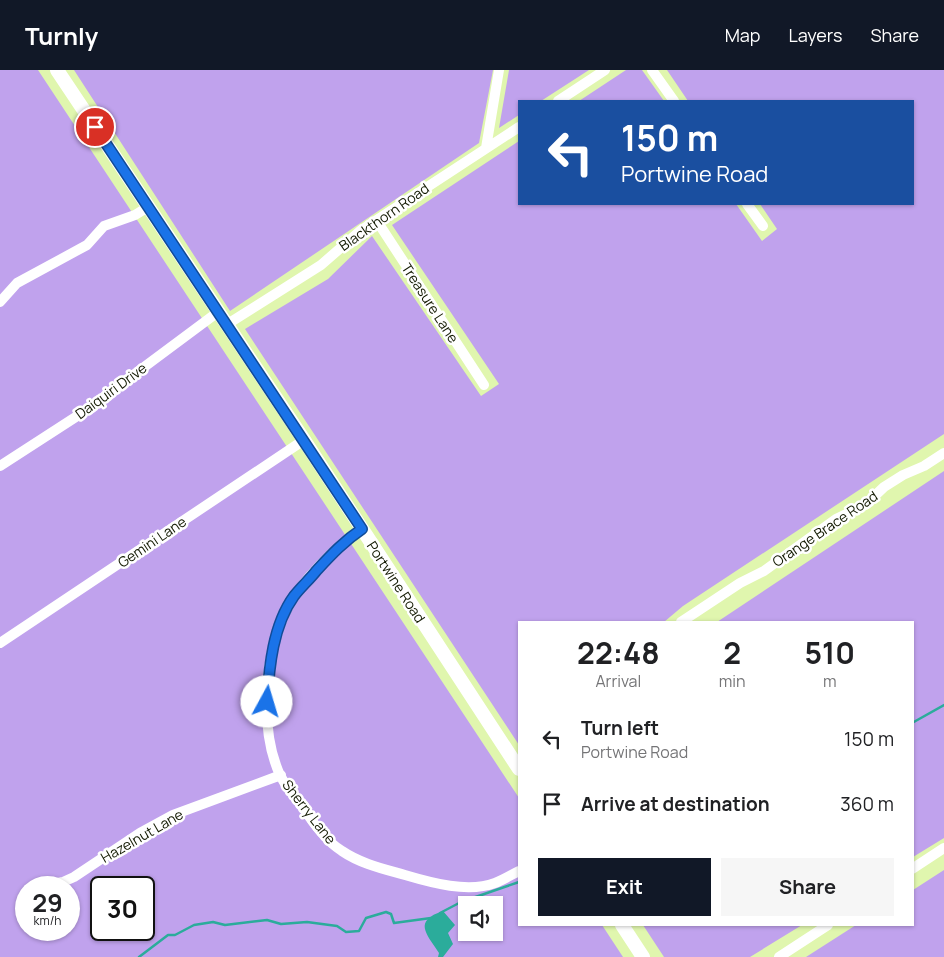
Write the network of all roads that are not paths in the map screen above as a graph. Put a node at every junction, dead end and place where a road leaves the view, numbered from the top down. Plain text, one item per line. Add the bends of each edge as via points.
1 (57, 70) edge
2 (499, 70) edge
3 (605, 70) edge
4 (652, 70) edge
5 (560, 100) edge
6 (673, 100) edge
7 (518, 128) edge
8 (486, 148) junction
9 (748, 205) edge
10 (148, 207) junction
11 (377, 221) junction
12 (763, 226) dead end
13 (0, 302) edge
14 (218, 312) junction
15 (226, 325) junction
16 (484, 385) dead end
17 (304, 440) junction
18 (944, 453) edge
19 (0, 466) edge
20 (362, 529) junction
21 (683, 621) edge
22 (0, 643) edge
23 (518, 767) edge
24 (281, 775) junction
25 (944, 848) edge
26 (914, 868) edge
27 (518, 871) edge
28 (76, 876) edge
29 (623, 926) edge
30 (826, 926) edge
31 (643, 957) edge
32 (779, 957) edge

1 - 10 street, Portwine Road
2 - 8 street
3 - 5 street
4 - 6 street
7 - 8 street, Blackthorn Road
8 - 11 street, Blackthorn Road
9 - 12 street
10 - 13 street via 104,226 87,246 17,283
10 - 14 street, Portwine Road
11 - 15 street, Blackthorn Road via 345,242 321,265
11 - 16 street, Treasure Lane
14 - 15 street, Portwine Road
14 - 19 street, Daiquiri Drive via 84,411
15 - 17 street, Portwine Road
17 - 20 street, Portwine Road
17 - 22 street, Gemini Lane
18 - 21 street, Orange Brace Road via 884,487 865,505 836,519 764,571
20 - 23 street, Portwine Road
20 - 24 street, Sherry Lane via 346,539 294,597 275,638 266,717 267,731
24 - 27 street, Sherry Lane via 331,843 355,859 414,878 462,886 494,883
24 - 28 street, Hazelnut Lane via 173,816
25 - 26 street
29 - 31 street
30 - 32 street

